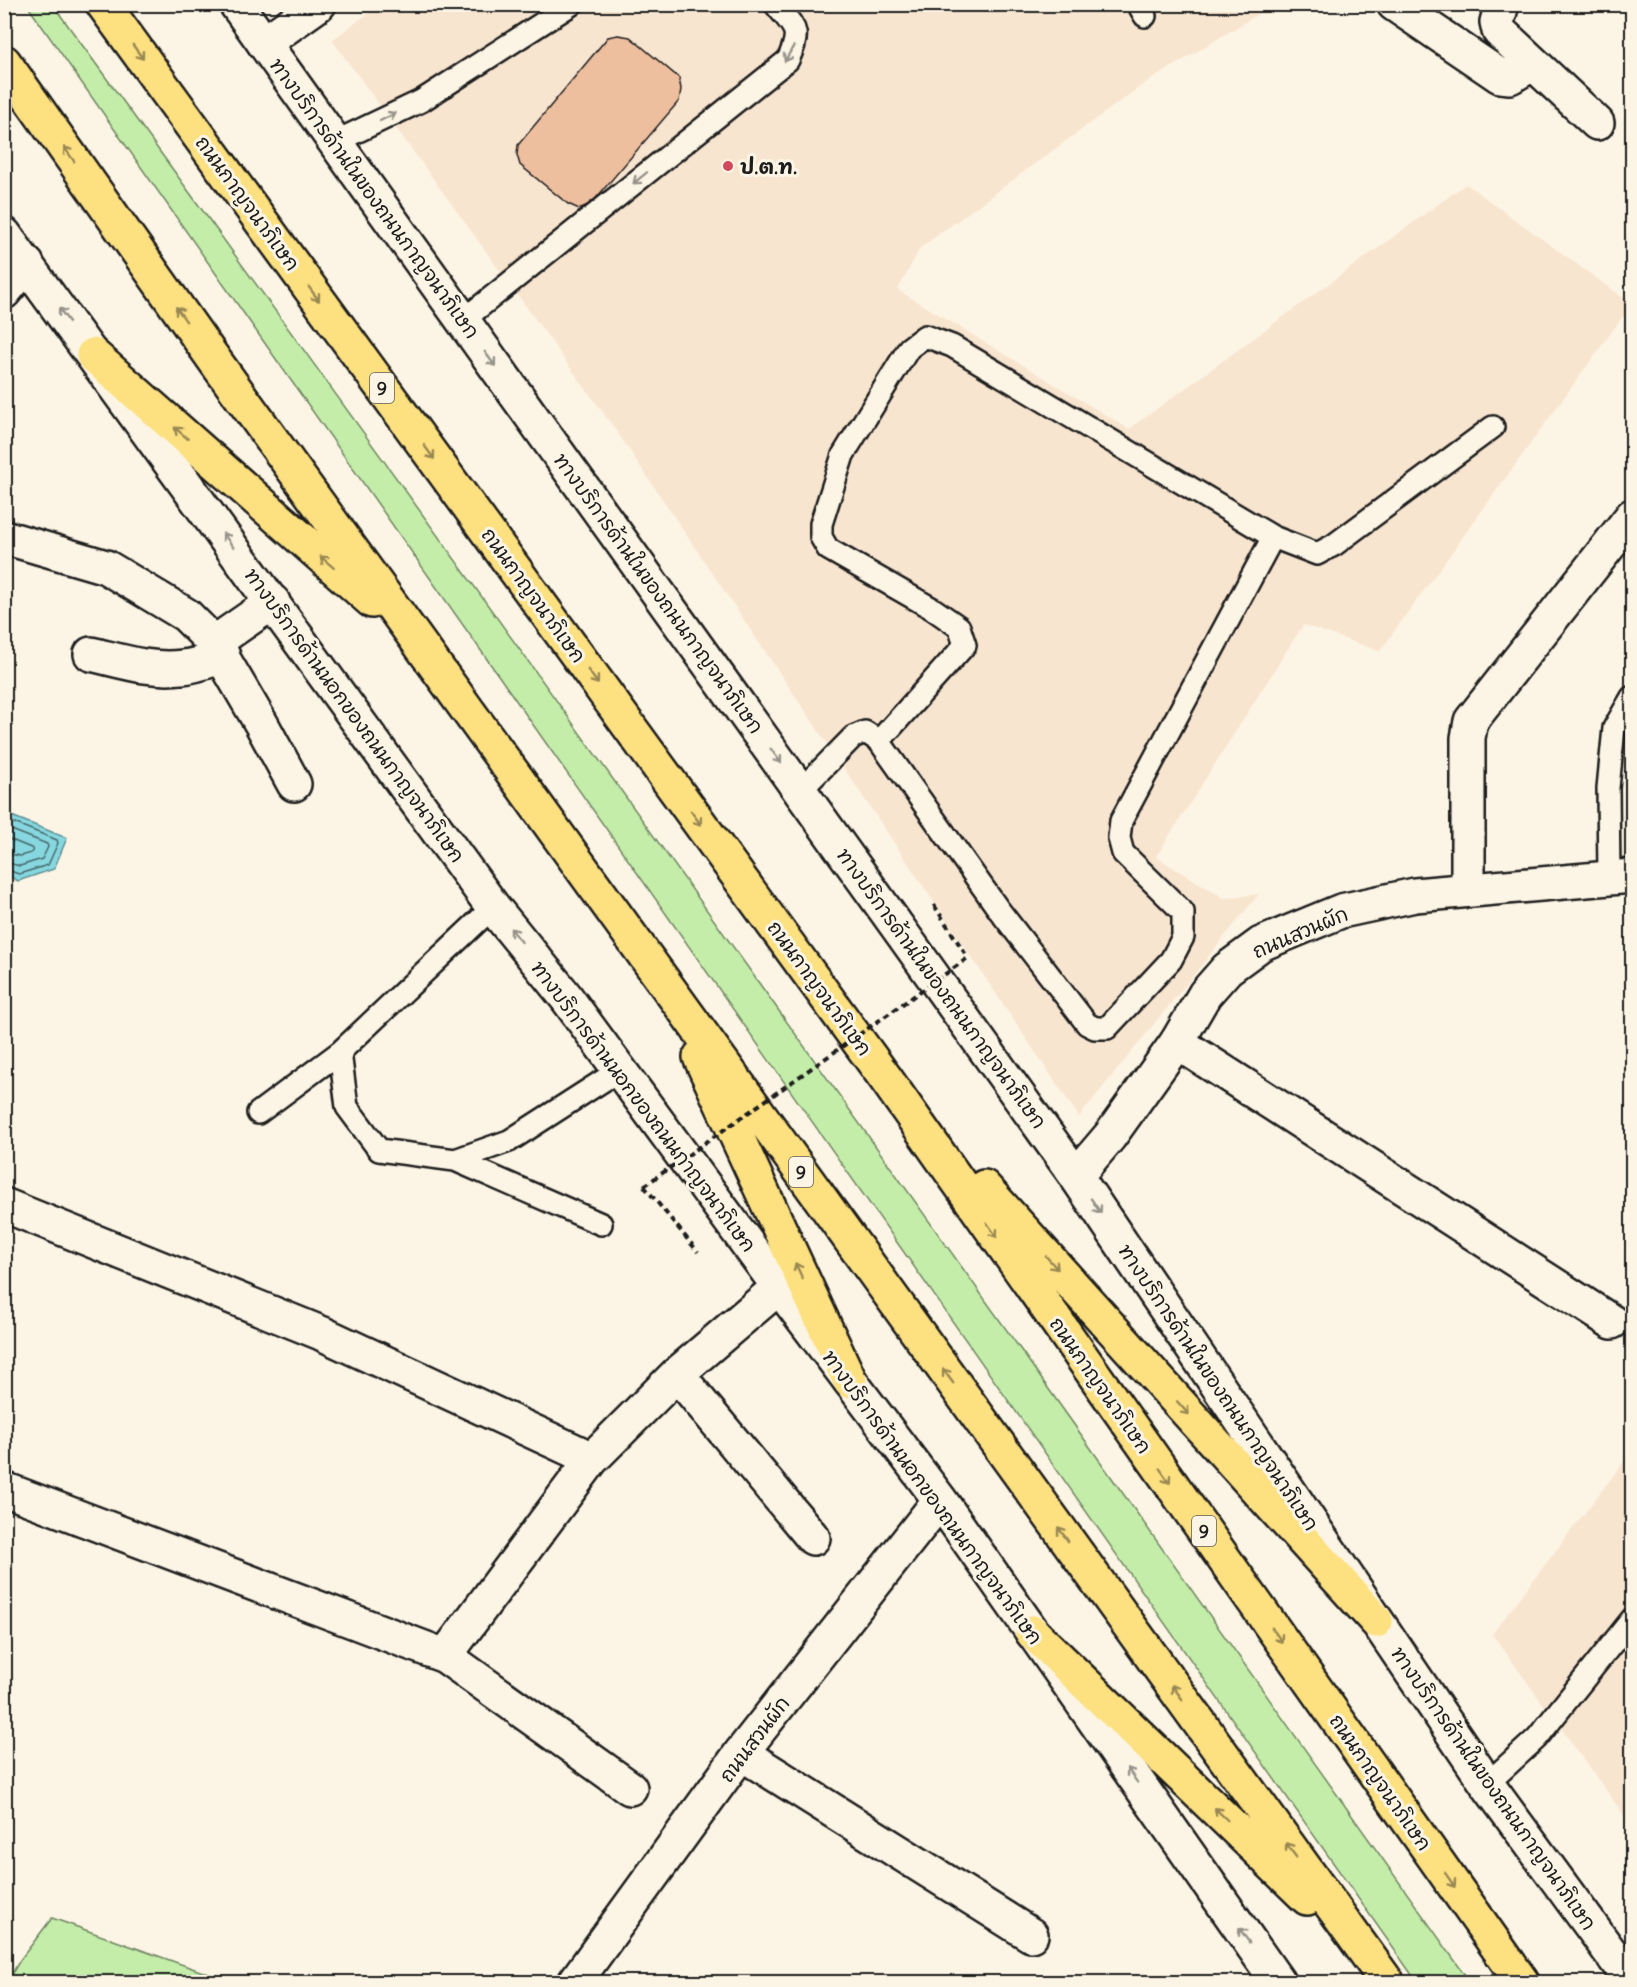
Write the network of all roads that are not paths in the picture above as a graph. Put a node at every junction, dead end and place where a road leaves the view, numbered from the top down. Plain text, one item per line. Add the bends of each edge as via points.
1 (103, 4) edge
2 (236, 4) edge
3 (319, 4) edge
4 (572, 4) edge
5 (775, 4) edge
6 (1394, 4) edge
7 (1502, 4) edge
8 (264, 43) junction
9 (4, 62) edge
10 (1532, 64) junction
11 (1598, 123) dead end
12 (335, 142) junction
13 (4, 234) edge
14 (27, 264) junction
15 (4, 292) edge
16 (462, 321) junction
17 (93, 355) junction
18 (1493, 427) dead end
19 (1632, 516) edge
20 (4, 537) edge
21 (1273, 537) junction
22 (273, 602) junction
23 (418, 642) junction
24 (219, 650) junction
25 (91, 654) dead end
26 (1632, 697) edge
27 (879, 741) junction
28 (294, 784) dead end
29 (801, 790) junction
30 (1621, 876) edge
31 (1468, 889) junction
32 (493, 907) junction
33 (667, 987) junction
34 (1177, 1042) junction
35 (340, 1052) junction
36 (618, 1071) junction
37 (886, 1079) junction
38 (258, 1113) dead end
39 (455, 1160) junction
40 (1076, 1176) junction
41 (4, 1204) edge
42 (601, 1224) dead end
43 (779, 1287) junction
44 (1612, 1322) dead end
45 (677, 1374) junction
46 (850, 1381) junction
47 (592, 1459) junction
48 (4, 1489) edge
49 (940, 1500) junction
50 (813, 1538) dead end
51 (1632, 1619) edge
52 (1376, 1621) junction
53 (1032, 1632) junction
54 (445, 1656) junction
55 (741, 1753) junction
56 (1487, 1784) junction
57 (630, 1788) dead end
58 (1031, 1935) dead end
59 (1626, 1961) edge
60 (1378, 1970) edge
61 (575, 1983) edge
62 (1278, 1983) edge
63 (1522, 1983) edge

1 -> 37 highway, ถนนกาญจนาภิเษก / 9
2 - 8 street, ทางบริการด้านในของถนนกาญจนาภิเษก
3 - 8 street
12 -> 4 lane via 421,101
5 -> 16 lane via 794,27 796,42 788,60
6 - 10 street via 1500,76 1510,77
7 - 10 street via 1499,31
8 - 12 street, ทางบริการด้านในของถนนกาญจนาภิเษก
23 -> 9 highway, 9
10 - 11 street
12 - 16 street, ทางบริการด้านในของถนนกาญจนาภิเษก
13 - 14 street, ทางบริการด้านนอกของถนนกาญจนาภิเษก
14 - 15 street
17 -> 14 street, ทางบริการด้านนอกของถนนกาญจนาภิเษก
16 -> 29 street, ทางบริการด้านในของถนนกาญจนาภิเษก
22 -> 17 street, ทางบริการด้านนอกของถนนกาญจนาภิเษก
23 -> 17 highway
18 - 21 lane via 1317,554
19 - 31 street via 1471,721
20 - 24 street via 106,567 186,615
21 - 27 lane via 952,346 925,336 909,348 843,455 821,524 821,537 828,549 933,609 959,627 964,636 965,645
21 - 27 lane via 1121,822 1119,838 1124,853 1183,912 1183,937 1171,960 1107,1028 1087,1024 999,910
22 - 24 street
22 - 32 street, ทางบริการด้านนอกของถนนกาญจนาภิเษก
23 - 33 highway, 9
24 - 25 street via 184,667 164,668
24 - 28 street
26 - 30 lane via 1614,728 1608,788
27 - 29 lane via 865,732 853,737
29 - 40 street, ทางบริการด้านในของถนนกาญจนาภิเษก
30 - 31 street, ถนนสวนผัก
31 - 34 street, ถนนสวนผัก via 1415,895 1341,911 1262,944 1227,969 1204,994
32 - 35 lane
36 -> 32 street, ทางบริการด้านนอกของถนนกาญจนาภิเษก via 566,997
46 -> 33 highway
60 -> 33 highway, 9
34 - 40 street, ถนนสวนผัก via 1110,1136
34 - 44 street
35 - 38 lane
35 - 39 lane via 346,1107 379,1149
36 - 39 lane via 509,1141
36 - 43 street, ทางบริการด้านนอกของถนนกาญจนาภิเษก
37 -> 52 highway
37 -> 63 highway, ถนนกาญจนาภิเษก / 9
39 - 42 lane
40 -> 52 street, ทางบริการด้านในของถนนกาญจนาภิเษก
41 - 47 street via 321,1333
43 - 45 street
43 - 46 street, ทางบริการด้านนอกของถนนกาญจนาภิเษก
45 - 47 street
45 - 50 street
46 - 49 street, ทางบริการด้านนอกของถนนกาญจนาภิเษก
47 - 54 street
48 - 54 street
49 - 53 street, ทางบริการด้านนอกของถนนกาญจนาภิเษก
49 - 55 street, ถนนสวนผัก
51 - 56 lane via 1537,1738
52 - 56 street, ทางบริการด้านในของถนนกาญจนาภิเษก
60 -> 53 highway
62 -> 53 street, ทางบริการด้านนอกของถนนกาญจนาภิเษก
54 - 57 street
55 - 58 street
55 - 61 street, ถนนสวนผัก
56 - 59 street, ทางบริการด้านในของถนนกาญจนาภิเษก

